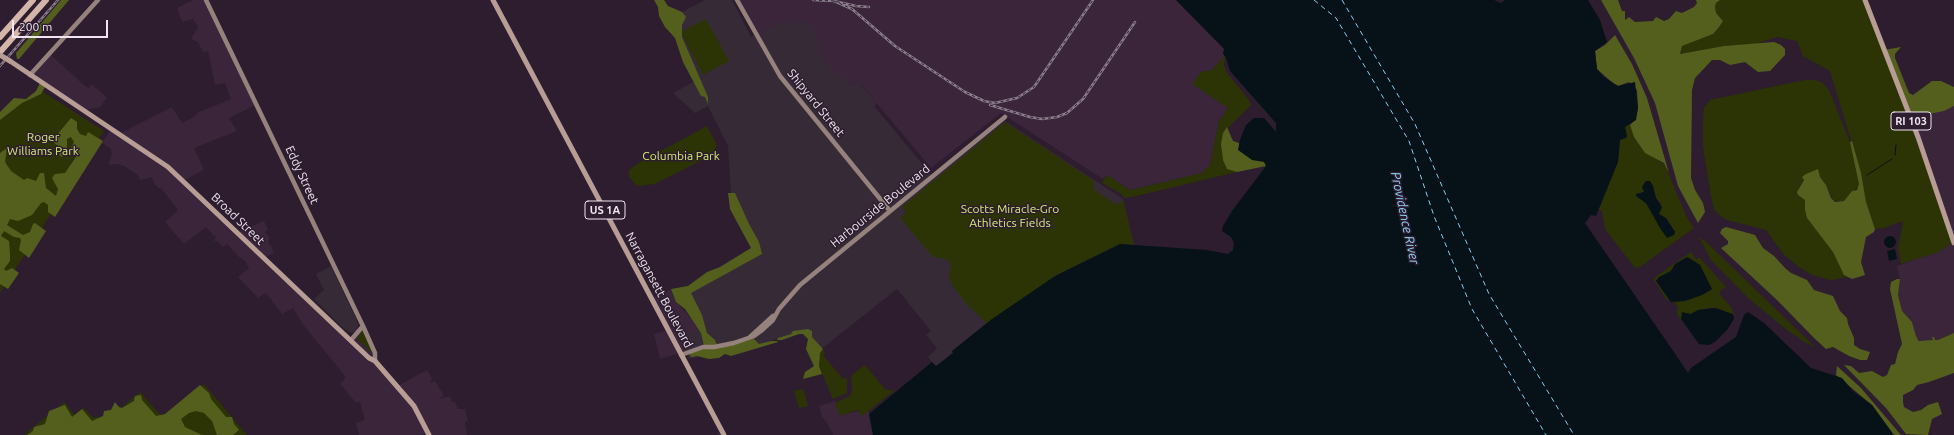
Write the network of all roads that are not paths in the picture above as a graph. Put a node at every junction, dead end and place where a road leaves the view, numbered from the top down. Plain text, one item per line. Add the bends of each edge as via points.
1 (33, 0) edge
2 (46, 0) edge
3 (98, 0) edge
4 (206, 0) edge
5 (493, 0) edge
6 (737, 0) edge
7 (1865, 0) edge
8 (0, 38) edge
9 (0, 54) edge
10 (30, 75) junction
11 (1005, 117) dead end
12 (890, 211) junction
13 (1954, 243) edge
14 (362, 326) junction
15 (351, 340) junction
16 (681, 354) junction
17 (375, 361) junction
18 (429, 435) edge
19 (724, 435) edge

1 - 8 highway
2 - 9 highway
3 - 10 street
4 - 14 street, Eddy Street
5 - 16 main road, Narragansett Boulevard / US 1A
6 - 12 street, Shipyard Street via 780,76
7 - 13 main road, RI 103 via 1917,134
9 - 10 main road, Broad Street, bridge
10 - 15 main road, Broad Street via 168,166
11 - 12 street, Harbourside Boulevard
12 - 16 street, Harbourside Boulevard via 800,284 768,326 754,336 727,345 691,350
14 - 15 street
14 - 17 street, Eddy Street
15 - 17 main road, Broad Street
16 - 19 main road, Narragansett Boulevard / US 1A
17 - 18 main road, Broad Street via 414,406

